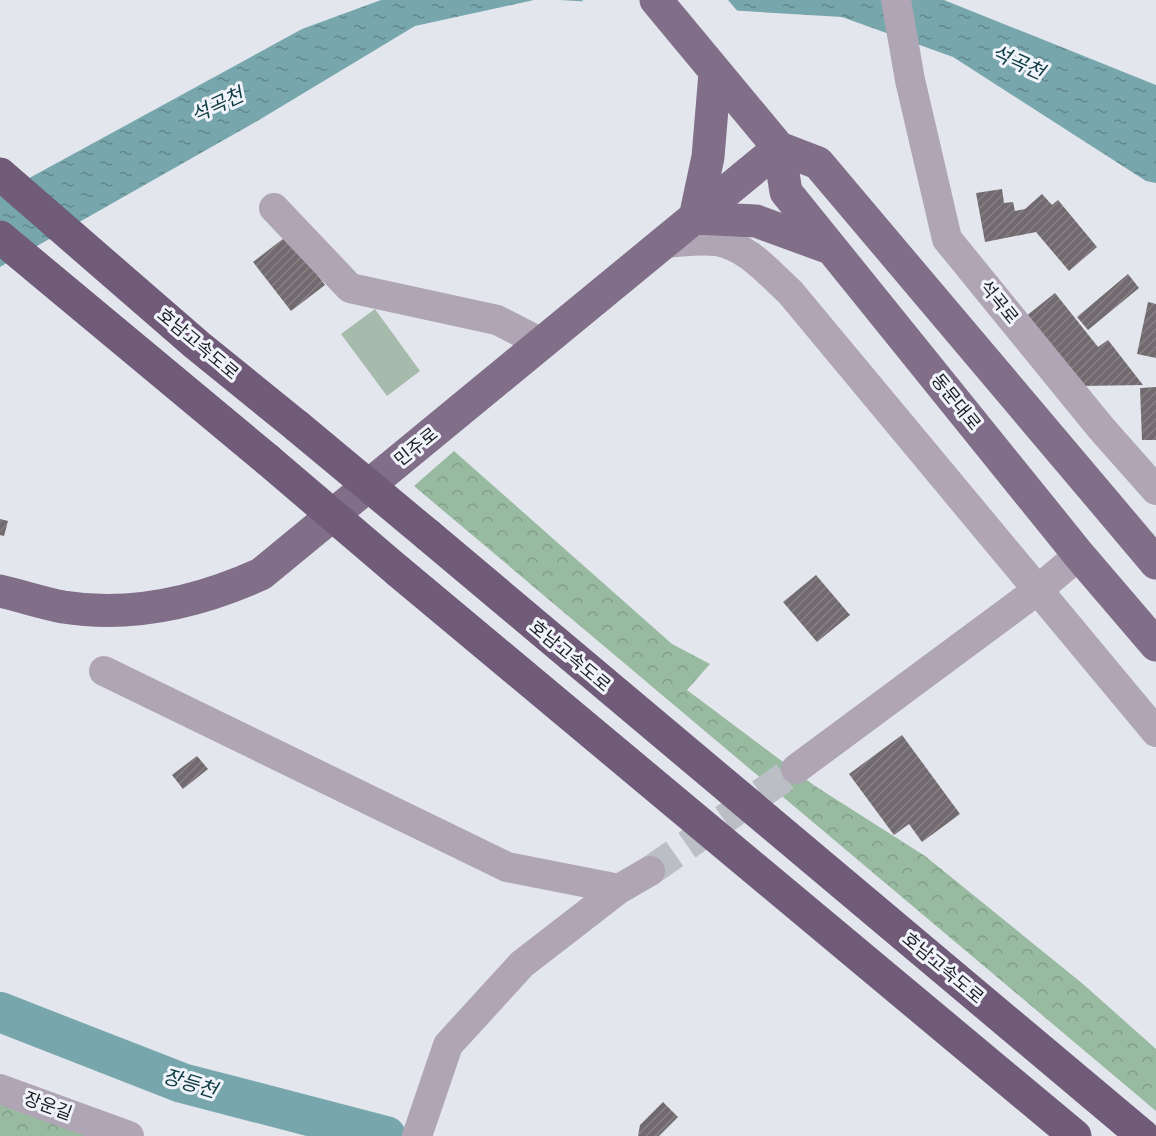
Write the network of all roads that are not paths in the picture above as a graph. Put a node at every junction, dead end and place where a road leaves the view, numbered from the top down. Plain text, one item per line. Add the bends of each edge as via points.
1 (656, 0) edge
2 (896, 0) edge
3 (712, 70) junction
4 (778, 148) junction
5 (0, 174) edge
6 (274, 208) dead end
7 (695, 218) junction
8 (0, 237) edge
9 (664, 243) junction
10 (832, 249) junction
11 (542, 343) junction
12 (1156, 490) edge
13 (1079, 555) junction
14 (1156, 563) edge
15 (1039, 589) junction
16 (0, 591) edge
17 (1156, 645) edge
18 (104, 670) dead end
19 (1156, 732) edge
20 (796, 769) tunnel mouth
21 (650, 871) tunnel mouth
22 (619, 889) junction
23 (0, 1089) edge
24 (421, 1122) edge
25 (129, 1136) edge
26 (1075, 1136) edge
27 (1143, 1136) edge

1 - 3 main road, 동문대로
2 - 12 street, 석곡로 via 910,80 947,238
3 - 4 main road, 동문대로
3 - 7 main road via 708,157
4 - 7 main road, 민주로
4 - 10 main road, 동문대로 via 786,192
4 - 14 main road, 동문대로 via 818,163
5 - 27 highway, 호남고속도로, bridge via 147,302
6 - 11 street via 350,288 497,320
7 - 9 main road, 민주로
7 - 10 main road via 756,221
8 - 26 highway, bridge
9 - 11 main road, 민주로
9 - 15 street via 716,241 749,254 790,292
10 - 13 main road, 동문대로
11 - 16 main road, 민주로 via 261,574 171,605 129,610 63,607
13 - 15 street
13 - 17 main road, 동문대로
15 - 19 street
15 - 20 street
18 - 22 street via 507,867
21 - 22 street
22 - 24 street via 522,964 448,1045
23 - 25 street, 장운길

